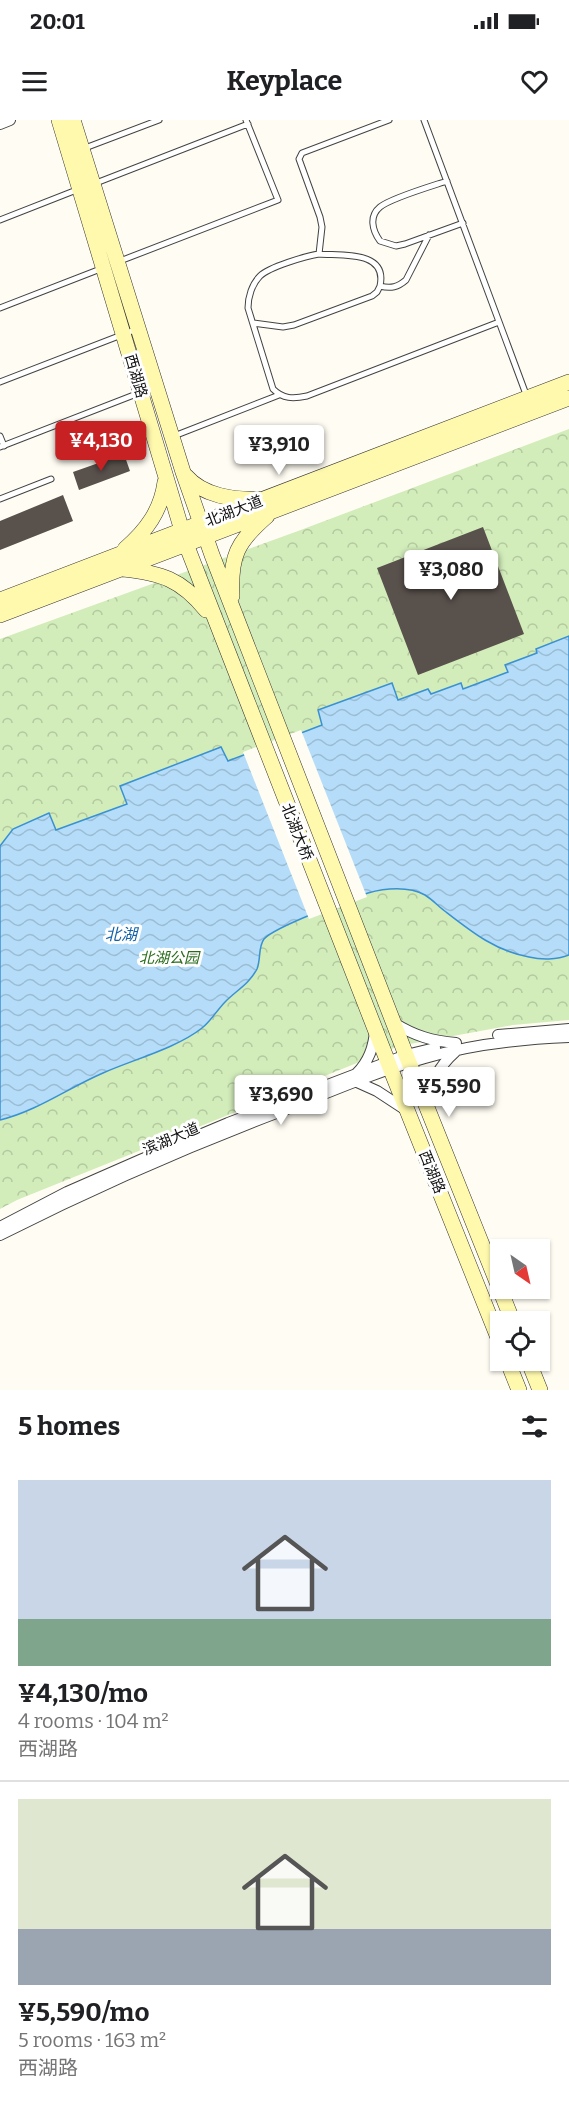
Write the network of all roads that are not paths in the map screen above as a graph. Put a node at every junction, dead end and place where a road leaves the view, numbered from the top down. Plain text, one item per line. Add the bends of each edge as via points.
1 (10, 120) edge
2 (59, 120) edge
3 (74, 120) edge
4 (159, 120) edge
5 (389, 120) edge
6 (424, 120) edge
7 (247, 122) edge
8 (0, 124) edge
9 (82, 149) junction
10 (447, 181) junction
11 (87, 186) junction
12 (0, 220) edge
13 (463, 223) junction
14 (429, 235) junction
15 (320, 254) junction
16 (111, 265) junction
17 (380, 286) junction
18 (0, 308) edge
19 (499, 322) junction
20 (253, 323) junction
21 (132, 332) junction
22 (0, 382) edge
23 (569, 382) edge
24 (141, 393) junction
25 (279, 395) junction
26 (528, 398) junction
27 (569, 398) edge
28 (0, 436) edge
29 (172, 436) junction
30 (2, 446) edge
31 (183, 472) junction
32 (51, 479) dead end
33 (165, 479) junction
34 (0, 499) edge
35 (269, 505) junction
36 (203, 530) junction
37 (184, 537) junction
38 (119, 562) junction
39 (0, 600) edge
40 (234, 614) junction
41 (0, 615) edge
42 (216, 622) junction
43 (276, 723) joint
44 (258, 731) joint
45 (356, 926) joint
46 (338, 933) joint
47 (394, 1023) junction
48 (569, 1029) edge
49 (375, 1030) junction
50 (569, 1037) edge
51 (457, 1046) junction
52 (408, 1059) junction
53 (389, 1066) junction
54 (356, 1078) junction
55 (426, 1105) junction
56 (408, 1112) junction
57 (0, 1227) edge
58 (0, 1235) edge
59 (509, 1311) edge
60 (490, 1317) edge
61 (511, 1371) edge
62 (532, 1371) edge
63 (519, 1390) edge
64 (540, 1390) edge

1 - 8 street
2 - 11 main road, 西湖路
3 - 9 main road, 西湖路
4 - 9 lane
5 - 15 lane via 302,153 299,159 322,227
6 - 10 lane
7 - 11 lane
7 - 16 lane via 278,201
9 - 11 main road, 西湖路
10 - 13 lane
10 - 14 lane via 380,207 372,221 376,236 387,244 396,246
11 - 12 lane
11 - 16 main road, 西湖路
13 - 14 lane
13 - 19 lane
14 - 17 lane via 406,280 394,287
15 - 17 lane via 368,258 381,275
15 - 20 lane via 299,258 258,278 248,301
16 - 18 lane
16 - 21 main road, 西湖路
17 - 20 lane via 372,296 294,325
19 - 25 lane via 307,396 295,399
19 - 26 lane
20 - 25 lane via 273,389
21 - 22 lane
21 - 24 main road, 西湖路
21 - 29 main road, 西湖路
23 - 26 main road, 北湖大道
24 - 30 lane
24 - 33 main road, 西湖路
25 - 29 lane
26 - 35 main road, 北湖大道
27 - 35 main road, 北湖大道
28 - 30 lane
29 - 31 main road, 西湖路
31 - 35 main road via 200,488
31 - 36 main road, 西湖路
32 - 34 lane
33 - 37 main road, 西湖路
33 - 38 main road via 154,516
35 - 36 main road, 北湖大道
35 - 40 main road via 232,563
36 - 37 main road, 北湖大道
36 - 40 main road, 西湖路
37 - 38 main road, 北湖大道
37 - 42 main road, 西湖路
38 - 39 main road, 北湖大道
38 - 41 main road, 北湖大道
38 - 42 main road via 178,583 193,594
40 - 43 main road, 西湖路
42 - 44 main road, 西湖路
43 - 45 main road, 北湖大桥
44 - 46 main road, 北湖大桥
45 - 47 main road, 西湖路
46 - 49 main road, 西湖路
47 - 51 street via 416,1036
47 - 52 main road, 西湖路
48 - 51 street, 滨湖大道 via 500,1035
49 - 53 main road, 西湖路
49 - 54 street via 368,1059
50 - 51 street, 滨湖大道
51 - 52 street, 滨湖大道
51 - 55 street via 434,1077
52 - 53 street, 滨湖大道
52 - 55 main road, 西湖路
53 - 54 street, 滨湖大道
53 - 56 main road, 西湖路
54 - 56 street
54 - 57 street, 滨湖大道 via 228,1123 67,1192
54 - 58 street, 滨湖大道 via 70,1199
55 - 59 main road, 西湖路
56 - 60 main road, 西湖路
61 - 63 main road
62 - 64 main road

